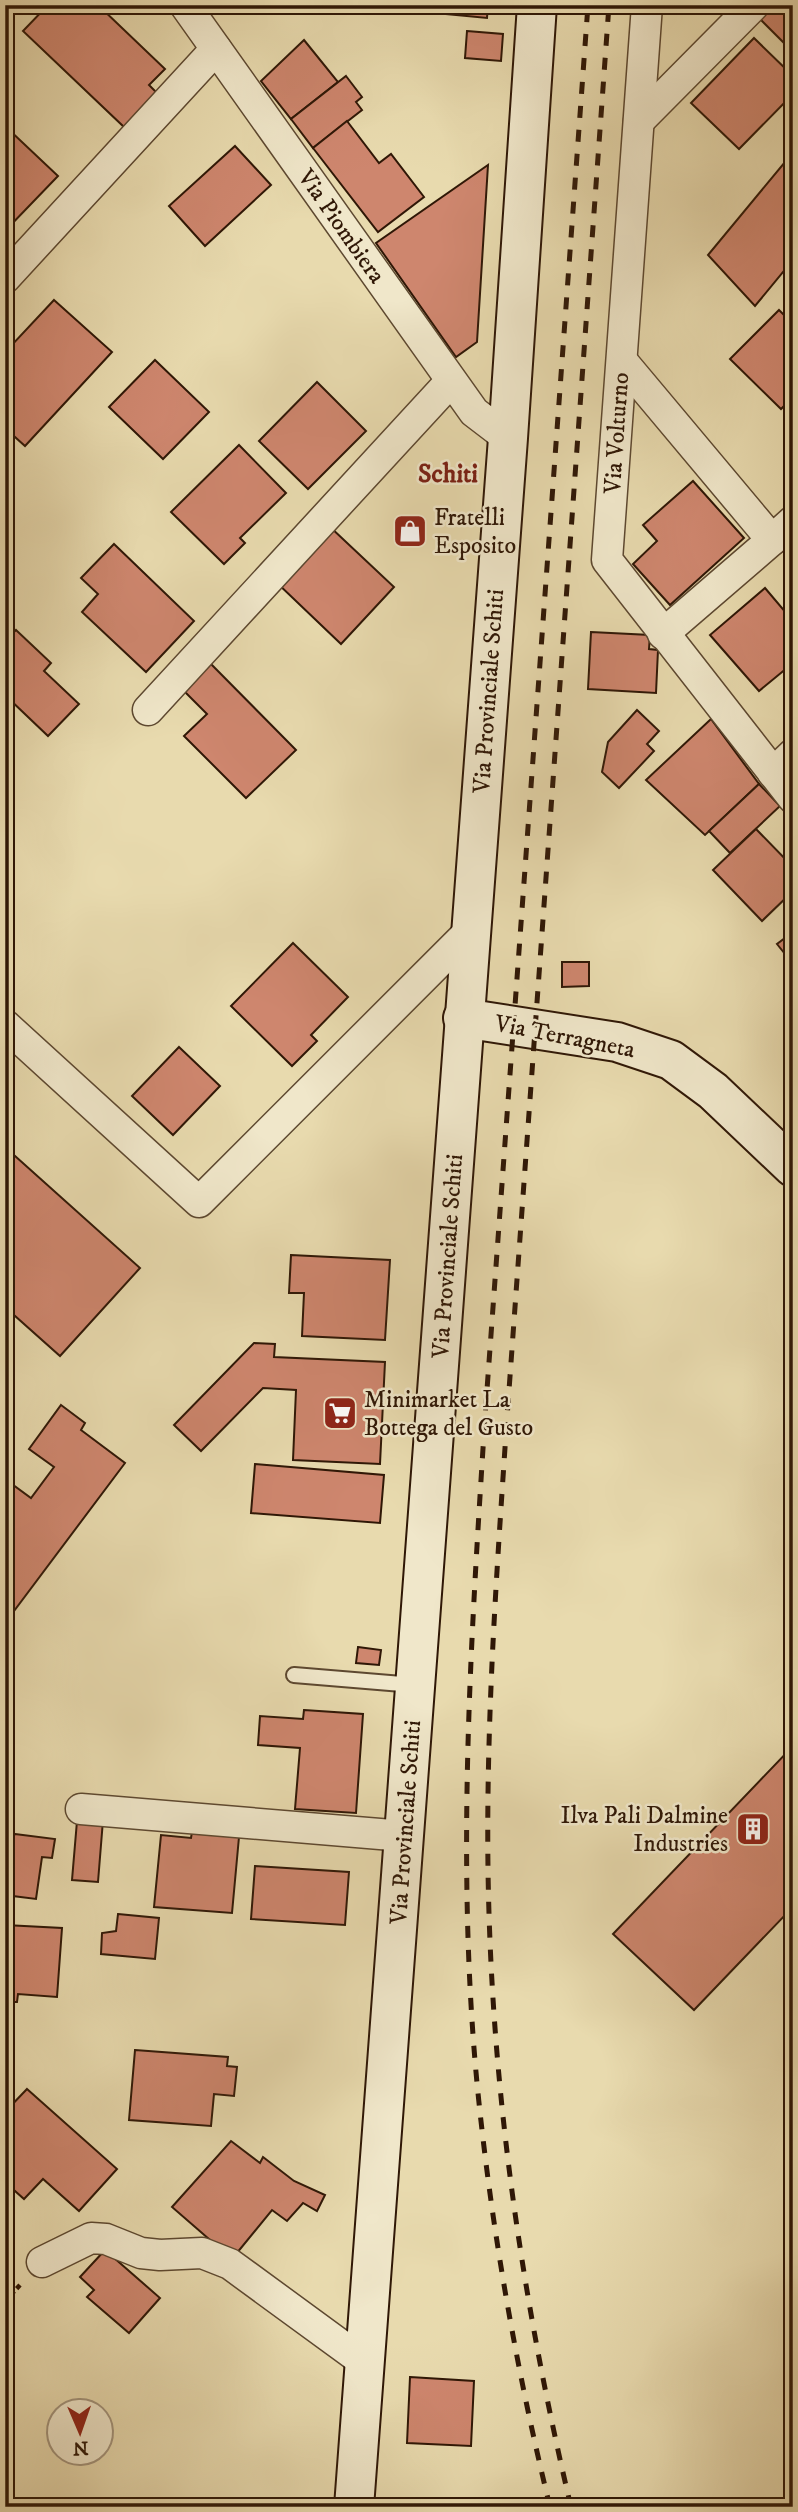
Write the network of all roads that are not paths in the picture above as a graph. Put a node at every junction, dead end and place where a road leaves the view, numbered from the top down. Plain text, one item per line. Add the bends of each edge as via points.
1 (185, 5) edge
2 (537, 5) edge
3 (647, 5) edge
4 (754, 5) edge
5 (216, 49) junction
6 (639, 121) junction
7 (5, 278) edge
8 (622, 361) junction
9 (452, 381) junction
10 (508, 438) junction
11 (782, 531) edge
12 (663, 634) junction
13 (148, 710) dead end
14 (783, 764) edge
15 (793, 798) edge
16 (470, 931) junction
17 (463, 1018) junction
18 (5, 1025) edge
19 (793, 1167) edge
20 (294, 1675) dead end
21 (416, 1685) junction
22 (81, 1809) dead end
23 (404, 1836) junction
24 (42, 2262) dead end
25 (364, 2362) junction
26 (354, 2507) edge

1 - 5 street, Via Piombiera
2 - 10 street, Via Provinciale Schiti
3 - 6 street, Via Volturno
4 - 6 street
5 - 7 street
5 - 9 street, Via Piombiera
6 - 8 street, Via Volturno
8 - 11 street
8 - 12 street, Via Volturno via 607,560
9 - 10 street, Via Piombiera via 474,412
9 - 13 street
10 - 16 street, Via Provinciale Schiti
11 - 12 street
12 - 14 street, Via Volturno
14 - 15 street, Via Volturno
16 - 17 street, Via Provinciale Schiti
16 - 18 street via 199,1202
17 - 19 street, Via Terragneta via 617,1042 671,1060 713,1091
17 - 21 street, Via Provinciale Schiti
20 - 21 lane
21 - 23 street, Via Provinciale Schiti
22 - 23 street
23 - 25 street, Via Provinciale Schiti
24 - 25 street via 91,2238 141,2253 202,2253 230,2264
25 - 26 street, Via Provinciale Schiti

